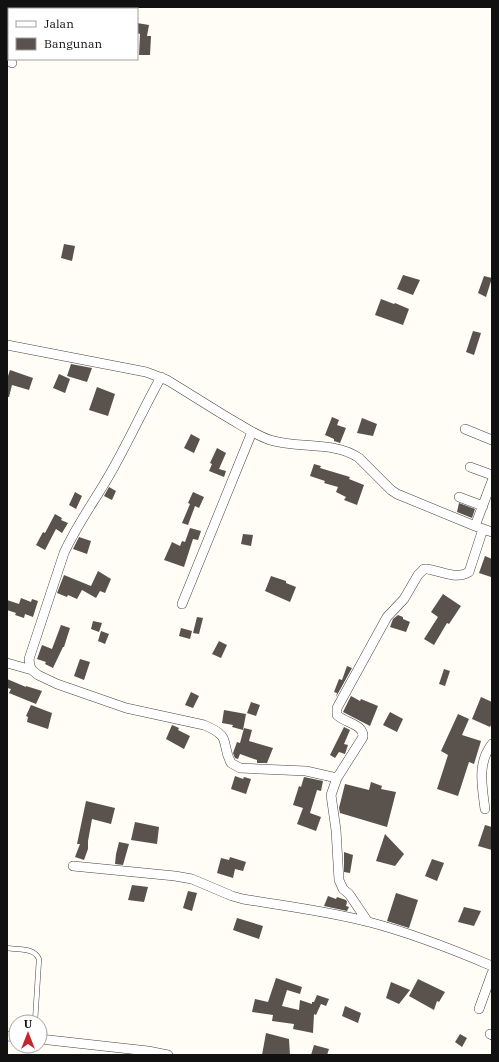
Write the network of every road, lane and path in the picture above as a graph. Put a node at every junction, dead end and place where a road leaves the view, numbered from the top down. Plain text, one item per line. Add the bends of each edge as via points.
1 (7, 345) edge
2 (161, 377) junction
3 (465, 430) dead end
4 (252, 432) junction
5 (492, 440) edge
6 (470, 467) dead end
7 (492, 475) edge
8 (492, 481) edge
9 (459, 497) dead end
10 (483, 506) junction
11 (483, 529) edge
12 (182, 604) dead end
13 (7, 663) edge
14 (32, 670) junction
15 (492, 744) edge
16 (337, 778) junction
17 (484, 809) dead end
18 (73, 866) dead end
19 (368, 922) junction
20 (7, 948) edge
21 (492, 966) edge
22 (492, 973) edge
23 (488, 994) edge
24 (479, 1009) dead end
25 (36, 1014) edge
26 (48, 1040) edge
27 (168, 1055) edge

1 - 2 street via 94,361
2 - 4 street
2 - 14 street via 116,464 64,553 29,659
3 - 5 street
4 - 11 street via 283,444 328,448 353,454 391,490
4 - 12 street
6 - 7 street
8 - 10 street
9 - 10 street
10 - 11 street
11 - 16 street via 469,572 454,576 424,569 404,600 387,617 338,708 337,715 362,730 363,737
13 - 14 street
14 - 16 street via 56,684 126,708 204,725 216,730 222,735 231,763 240,768 306,771
15 - 17 street via 482,764
16 - 19 street via 331,795 339,880
18 - 19 street via 192,879 242,899
19 - 21 street via 424,939
20 - 25 lane via 33,951 39,959
22 - 23 street
23 - 24 street
26 - 27 street

